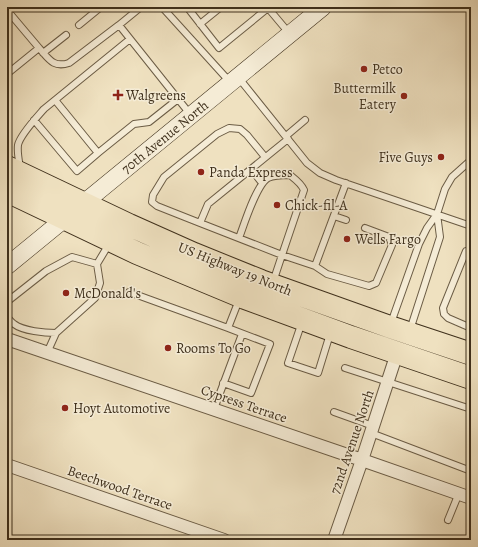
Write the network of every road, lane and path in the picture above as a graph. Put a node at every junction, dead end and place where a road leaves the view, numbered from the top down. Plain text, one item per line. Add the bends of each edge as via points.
1 (101, 7) edge
2 (141, 7) edge
3 (162, 7) edge
4 (188, 7) edge
5 (221, 7) edge
6 (323, 7) edge
7 (269, 9) edge
8 (7, 10) edge
9 (200, 24) junction
10 (79, 25) dead end
11 (119, 25) junction
12 (66, 35) dead end
13 (290, 35) junction
14 (130, 39) junction
15 (41, 51) junction
16 (7, 74) edge
17 (234, 80) junction
18 (178, 99) junction
19 (55, 100) junction
20 (191, 116) junction
21 (34, 120) junction
22 (305, 120) dead end
23 (287, 138) junction
24 (98, 153) junction
25 (265, 157) junction
26 (471, 160) edge
27 (251, 169) junction
28 (14, 170) edge
29 (262, 183) junction
30 (346, 183) junction
31 (7, 191) edge
32 (83, 204) junction
33 (437, 214) junction
34 (334, 216) junction
35 (64, 219) junction
36 (346, 220) dead end
37 (200, 223) junction
38 (471, 226) edge
39 (365, 228) dead end
40 (239, 238) junction
41 (111, 241) junction
42 (471, 252) edge
43 (282, 255) junction
44 (97, 264) junction
45 (7, 266) edge
46 (315, 266) junction
47 (272, 285) junction
48 (129, 292) dead end
49 (241, 296) junction
50 (8, 300) edge
51 (7, 309) edge
52 (7, 316) edge
53 (303, 319) junction
54 (228, 328) junction
55 (471, 328) edge
56 (399, 330) junction
57 (56, 333) junction
58 (341, 333) junction
59 (242, 334) junction
60 (7, 339) edge
61 (443, 345) junction
62 (47, 352) junction
63 (397, 353) junction
64 (471, 354) edge
65 (345, 368) dead end
66 (471, 378) edge
67 (223, 383) junction
68 (388, 383) junction
69 (471, 409) edge
70 (214, 410) junction
71 (334, 412) dead end
72 (372, 430) junction
73 (362, 460) junction
74 (7, 465) edge
75 (471, 470) edge
76 (459, 493) junction
77 (471, 498) edge
78 (448, 520) dead end
79 (224, 540) edge
80 (334, 540) edge

1 - 10 lane
2 - 11 lane
3 - 17 lane
4 - 9 lane
5 - 9 lane
6 - 13 street, 70th Avenue North
7 - 9 lane via 220,48
7 - 13 lane
8 - 15 lane
11 - 14 lane
11 - 15 lane via 69,63 61,66 53,63
12 - 15 lane
13 - 17 street, 70th Avenue North
14 - 18 lane
14 - 19 lane
15 - 16 lane
17 - 20 street, 70th Avenue North
17 - 23 lane
18 - 20 lane
18 - 24 lane via 149,122 134,124
19 - 21 lane
19 - 24 lane
20 - 32 street, 70th Avenue North
21 - 24 lane via 77,171
21 - 28 lane via 18,144
22 - 23 lane
23 - 25 lane
23 - 30 lane via 307,163 320,173
25 - 27 lane
25 - 37 lane via 240,129 229,128 164,177 153,195 152,202 156,206
26 - 33 lane via 452,177
27 - 29 lane
27 - 37 lane via 208,204
28 - 32 highway, US Highway 19 North
29 - 40 lane
29 - 43 lane via 268,178 290,175 304,190
30 - 33 lane
30 - 34 lane
31 - 35 highway, US Highway 19 North
32 - 35 street, 70th Avenue North
32 - 47 highway, US Highway 19 North via 194,254
33 - 38 lane
33 - 56 lane via 419,244
33 - 56 lane via 440,237
34 - 36 lane
34 - 46 lane
35 - 41 highway, US Highway 19 North
35 - 45 street, 70th Avenue North
37 - 40 lane
39 - 46 lane via 389,237 392,245 376,283 369,286 327,274
40 - 43 lane
41 - 44 lane
41 - 49 highway, US Highway 19 North
42 - 55 lane via 466,251 443,308 448,318
43 - 46 lane
43 - 47 lane
44 - 50 lane via 72,257 46,271
44 - 57 lane via 100,283 95,298
47 - 56 highway, US Highway 19 North
48 - 54 lane
49 - 53 highway, US Highway 19 North
49 - 54 lane
50 - 51 lane
52 - 57 lane via 15,325 23,328 41,333
53 - 58 highway, US Highway 19 North
53 - 58 lane via 288,363 318,372
54 - 59 lane
56 - 58 highway via 382,337
56 - 61 highway, US Highway 19 North
57 - 62 lane
58 - 63 highway, US Highway 19 North
59 - 67 lane
59 - 67 lane via 270,344 251,393
60 - 62 street, Cypress Terrace
61 - 63 highway via 407,347
61 - 64 highway, US Highway 19 North
62 - 70 street, Cypress Terrace
63 - 66 highway, US Highway 19 North
63 - 68 street, 72nd Avenue North
65 - 68 lane
67 - 70 lane
68 - 69 lane
68 - 72 street, 72nd Avenue North
70 - 73 street, Cypress Terrace
71 - 72 lane
72 - 73 street, 72nd Avenue North
72 - 75 lane
73 - 76 street, Cypress Terrace
73 - 80 street, 72nd Avenue North
74 - 79 street, Beechwood Terrace
76 - 77 street, Cypress Terrace
76 - 78 lane

